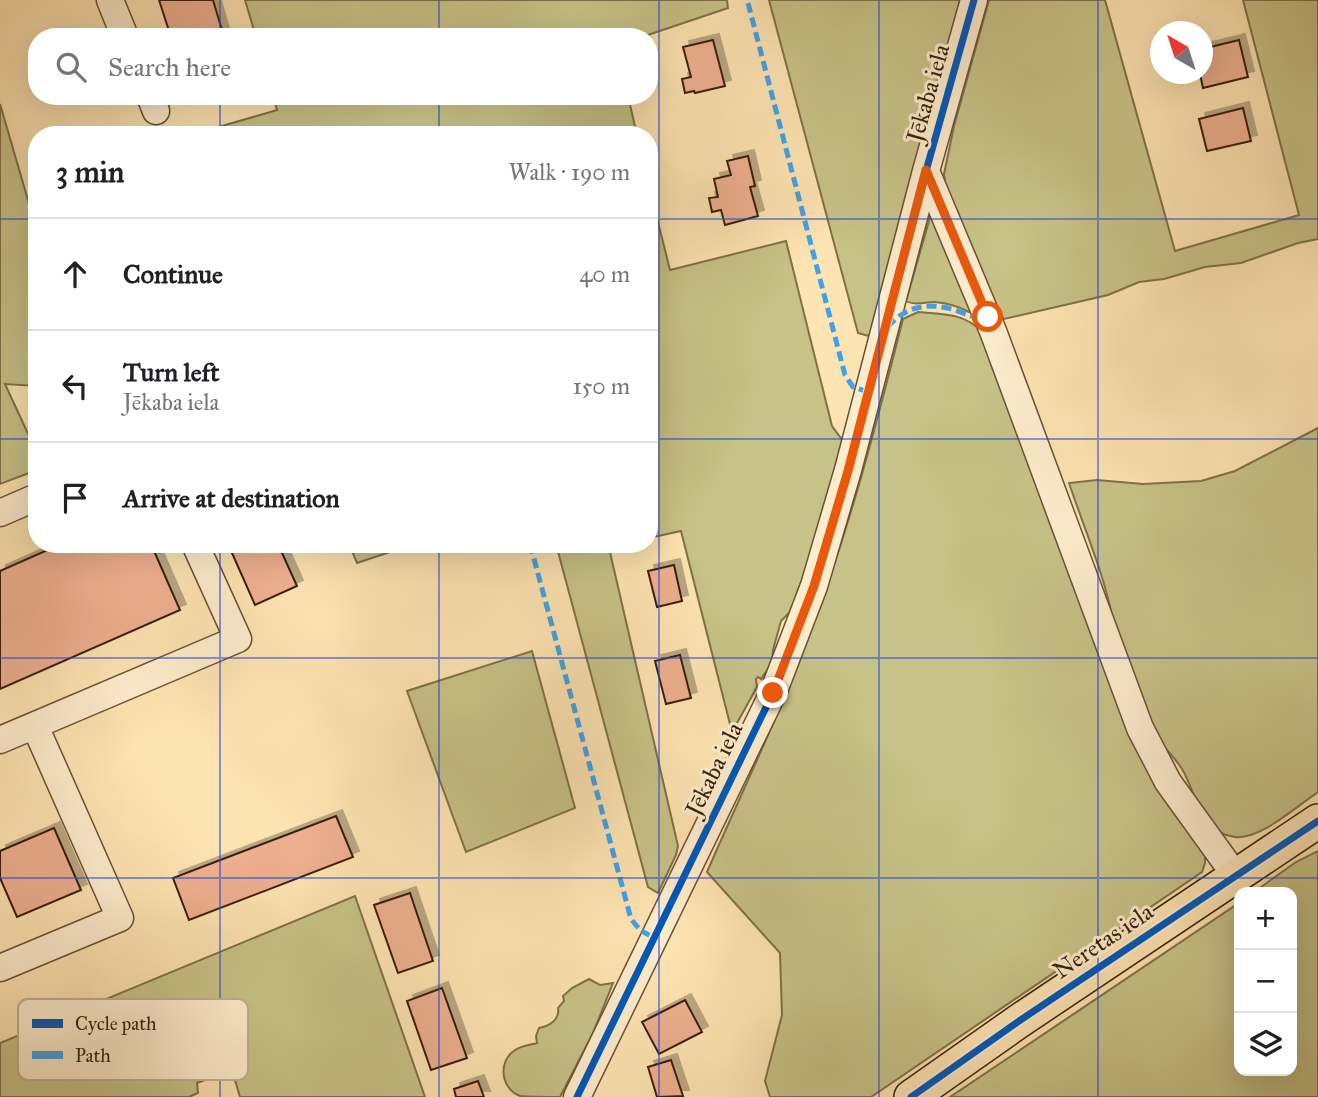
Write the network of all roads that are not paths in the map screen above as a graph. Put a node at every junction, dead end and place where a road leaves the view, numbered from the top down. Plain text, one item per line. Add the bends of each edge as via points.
1 (110, 0) edge
2 (974, 0) edge
3 (121, 28) edge
4 (926, 170) junction
5 (28, 501) edge
6 (0, 513) edge
7 (199, 553) edge
8 (35, 726) junction
9 (0, 740) edge
10 (1318, 821) edge
11 (1235, 875) junction
12 (0, 968) edge
13 (577, 1097) edge
14 (911, 1097) edge

1 - 3 street
2 - 4 street, Jēkaba iela
4 - 11 street via 993,331 1140,728 1168,782
4 - 13 street, Jēkaba iela via 814,586 773,693
5 - 6 street
7 - 8 street via 238,639
8 - 9 street
8 - 12 street via 120,918
10 - 11 main road, Neretas iela
11 - 14 main road, Neretas iela

